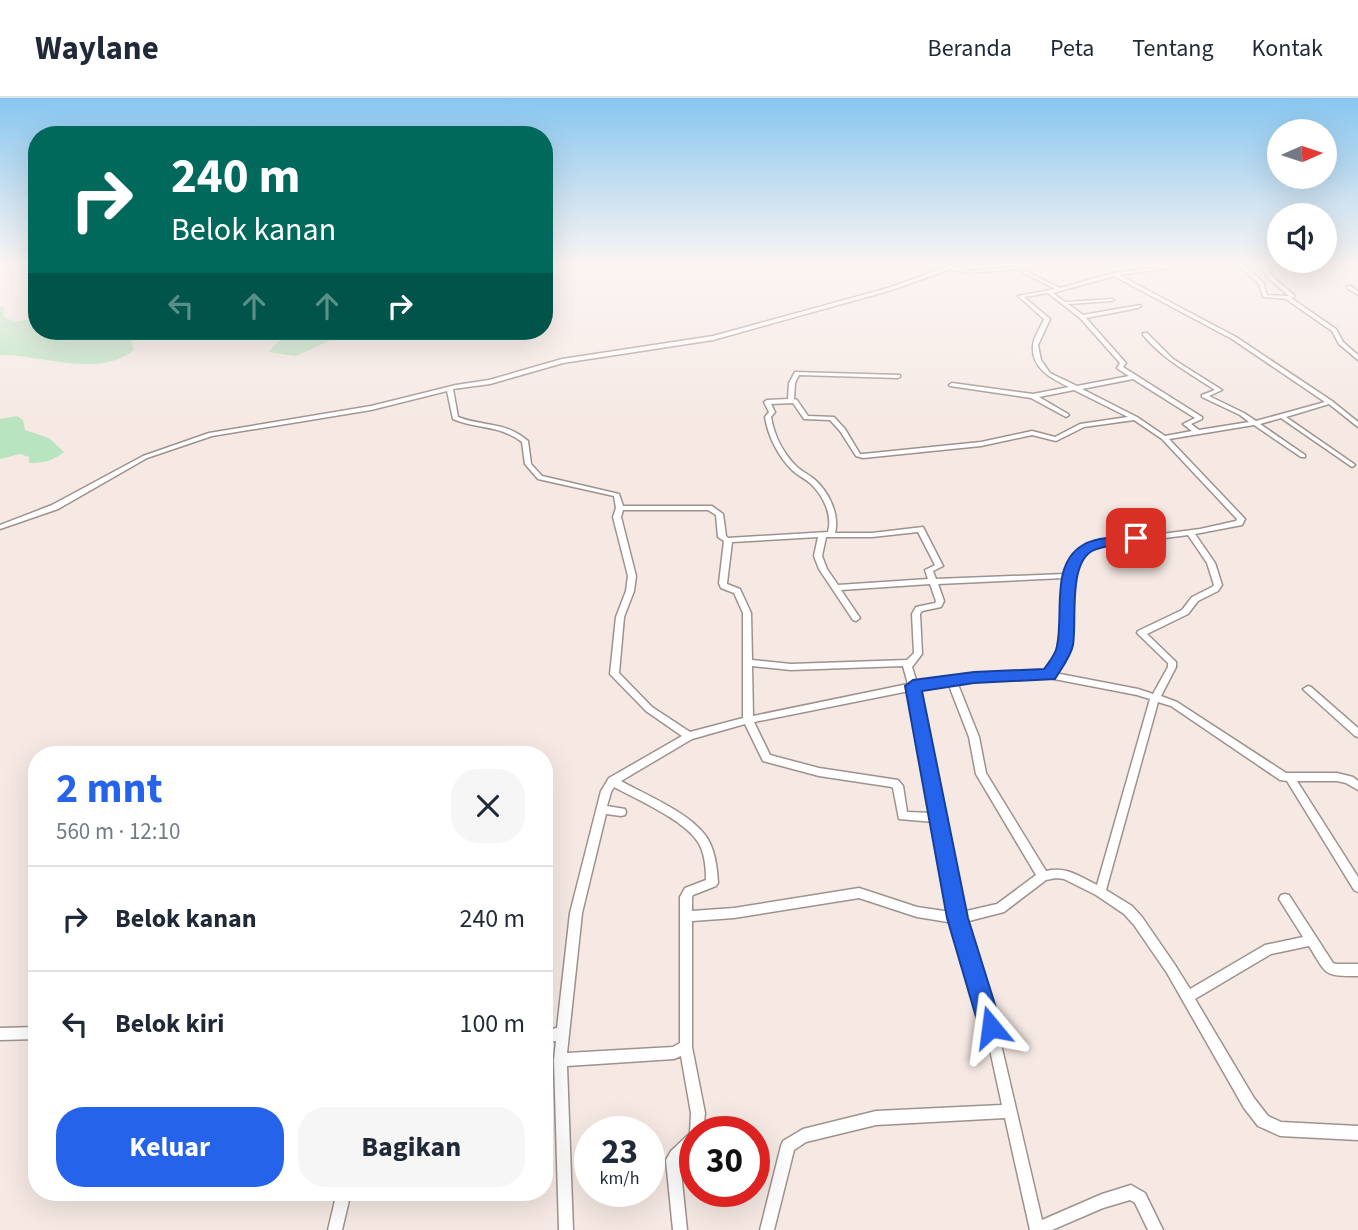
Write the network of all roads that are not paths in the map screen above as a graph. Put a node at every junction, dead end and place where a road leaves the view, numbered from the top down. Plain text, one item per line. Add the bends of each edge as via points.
1 (789, 317) edge
2 (1044, 317) edge
3 (1082, 317) edge
4 (1194, 317) edge
5 (1315, 317) edge
6 (1145, 334) dead end
7 (1358, 358) edge
8 (898, 376) dead end
9 (1134, 377) junction
10 (952, 385) dead end
11 (1077, 388) junction
12 (450, 389) junction
13 (1033, 396) junction
14 (791, 401) junction
15 (1330, 402) junction
16 (1066, 415) dead end
17 (1135, 418) junction
18 (1284, 418) junction
19 (1255, 423) junction
20 (1358, 425) edge
21 (1199, 433) junction
22 (1164, 438) junction
23 (1303, 456) dead end
24 (1352, 465) dead end
25 (620, 508) junction
26 (0, 527) edge
27 (1190, 531) junction
28 (825, 536) junction
29 (728, 540) junction
30 (1068, 576) junction
31 (934, 583) junction
32 (838, 588) junction
33 (856, 618) dead end
34 (747, 663) junction
35 (907, 663) junction
36 (1049, 675) junction
37 (951, 680) junction
38 (913, 686) junction
39 (1308, 689) dead end
40 (1152, 697) junction
41 (748, 720) junction
42 (1358, 733) edge
43 (690, 736) junction
44 (1291, 779) junction
45 (613, 781) junction
46 (1358, 786) edge
47 (601, 808) junction
48 (621, 812) dead end
49 (939, 818) junction
50 (1043, 876) junction
51 (1358, 887) edge
52 (1100, 892) junction
53 (1285, 899) dead end
54 (686, 916) junction
55 (958, 918) junction
56 (1312, 940) junction
57 (1358, 970) edge
58 (1188, 997) junction
59 (28, 1033) edge
60 (564, 1033) junction
61 (0, 1034) edge
62 (553, 1035) edge
63 (686, 1047) junction
64 (560, 1060) junction
65 (1008, 1111) junction
66 (698, 1116) edge
67 (1358, 1133) edge
68 (679, 1151) edge
69 (342, 1201) edge
70 (1037, 1229) edge
71 (335, 1230) edge
72 (566, 1230) edge
73 (680, 1230) edge
74 (766, 1230) edge
75 (1156, 1230) edge

1 - 12 street via 713,338 562,361
2 - 11 street via 1035,345 1038,360 1048,374
3 - 9 street via 1123,363 1120,368
4 - 15 street
5 - 7 street via 1334,330
6 - 19 street via 1177,366 1219,390 1204,396
8 - 14 street via 797,373
9 - 11 street
9 - 21 street via 1200,418 1186,424
10 - 13 street
11 - 13 street
11 - 17 street
12 - 25 street via 455,418 506,428 525,441 528,464 535,474 555,483 615,494
12 - 26 street via 371,408 211,434 145,457 55,508
13 - 16 street
14 - 17 street via 803,416 834,420 863,456 981,444 1032,433 1056,439 1082,425
14 - 28 street via 767,402 773,437 791,466 828,501 833,528
15 - 18 street
15 - 20 street
17 - 22 street
18 - 19 street
18 - 24 street
19 - 21 street
19 - 23 street
21 - 22 street
22 - 27 street via 1241,519 1231,526
25 - 29 street via 709,508 719,514 722,537
25 - 43 street via 617,517 632,576 620,617 614,674 649,709
27 - 30 street via 1089,546
27 - 40 street via 1218,585 1195,599 1185,612 1142,631 1172,662
28 - 29 street
28 - 31 street via 920,529 939,566 929,570
28 - 32 street via 818,556
29 - 34 street via 723,583 737,591 747,613
30 - 31 street
30 - 36 street via 1065,648
31 - 32 street
31 - 35 street via 939,605 919,609 916,614 918,654
32 - 33 street
34 - 35 street via 791,667
34 - 41 street
35 - 38 street
36 - 37 street
36 - 40 street
37 - 38 street
37 - 50 street via 974,737 981,774
38 - 41 street
38 - 49 street
39 - 42 street
40 - 44 street via 1194,716
40 - 52 street
41 - 43 street
41 - 49 street via 768,760 894,783 903,816
43 - 45 street
44 - 46 street via 1338,777
44 - 51 street
45 - 47 street
45 - 54 street via 665,811 702,840 712,883 689,891
47 - 48 street
47 - 60 street via 576,912
49 - 55 street
50 - 52 street via 1066,875
50 - 55 street via 1000,908
52 - 58 street via 1138,921
53 - 56 street
54 - 55 street via 859,893 917,912
54 - 63 street
55 - 65 street via 991,1027
56 - 57 street via 1332,969
56 - 58 street via 1269,949
58 - 67 street via 1263,1121 1280,1129
59 - 61 street
60 - 62 street
60 - 64 street
63 - 64 street via 674,1053
63 - 66 street
64 - 72 street
65 - 70 street
65 - 74 street via 876,1118 803,1136 788,1146
68 - 73 street via 673,1160
69 - 71 street
70 - 75 street via 1101,1200 1131,1192 1140,1198

